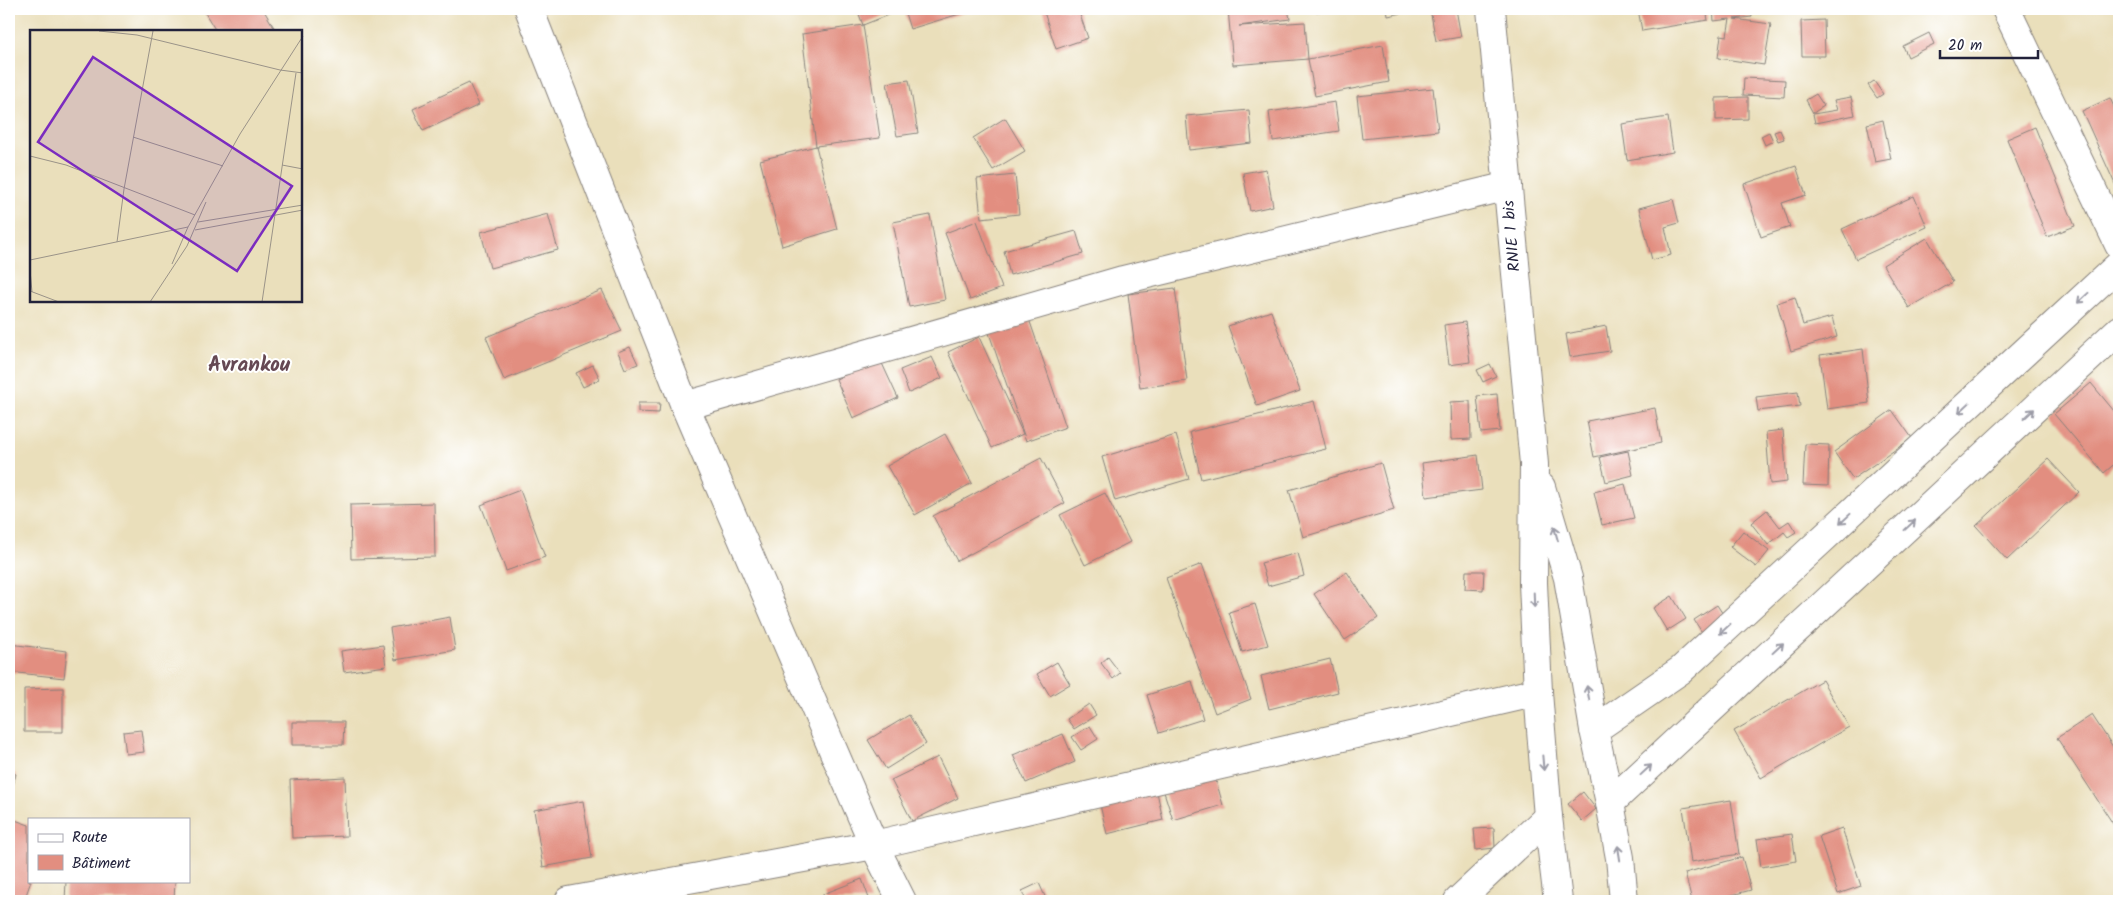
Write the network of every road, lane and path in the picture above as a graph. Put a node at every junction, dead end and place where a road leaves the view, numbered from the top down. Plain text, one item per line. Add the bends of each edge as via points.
1 (529, 9) edge
2 (1492, 9) edge
3 (2006, 9) edge
4 (1508, 186) junction
5 (2119, 245) edge
6 (2119, 265) edge
7 (2119, 330) edge
8 (685, 406) junction
9 (1534, 464) junction
10 (1538, 692) junction
11 (1594, 730) junction
12 (1610, 803) junction
13 (1548, 817) junction
14 (874, 845) junction
15 (569, 901) edge
16 (902, 901) edge
17 (1458, 901) edge
18 (1558, 901) edge
19 (1624, 901) edge

1 - 8 street
2 - 4 street, RNIE 1 bis
3 - 5 street
4 - 8 street via 1123,280
4 - 9 street, RNIE 1 bis
6 -> 11 street via 1681,670
12 -> 7 street
8 - 14 street
9 -> 10 street via 1533,583
11 -> 9 street via 1568,578
10 -> 13 street
10 - 14 street
11 - 12 street
19 -> 12 street
13 - 17 street
13 - 18 street
14 - 15 street
14 - 16 street

